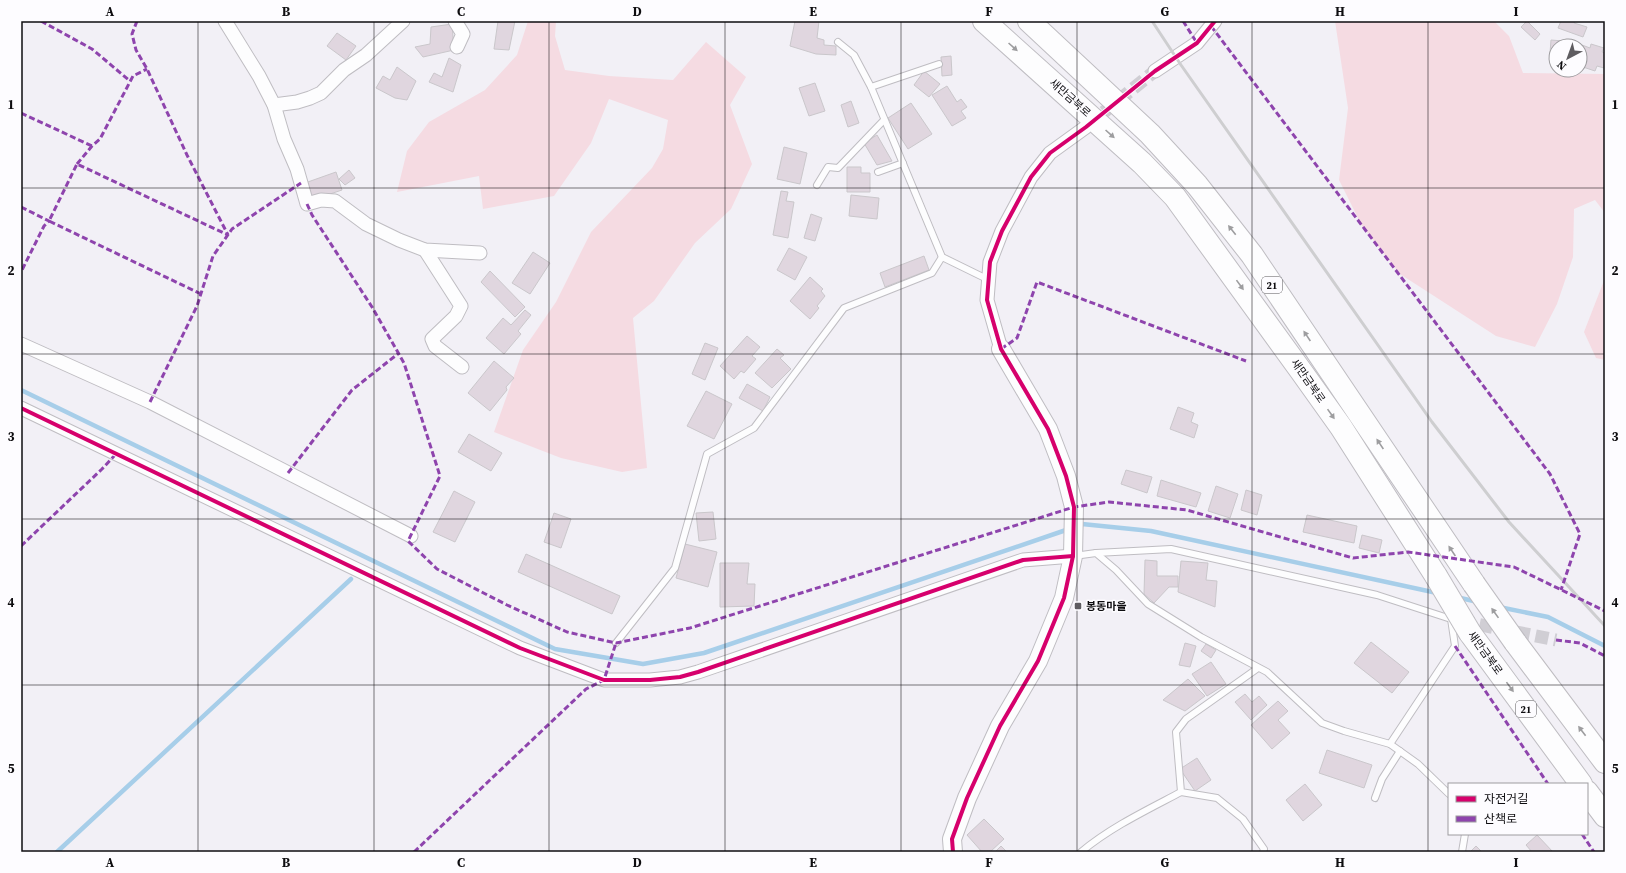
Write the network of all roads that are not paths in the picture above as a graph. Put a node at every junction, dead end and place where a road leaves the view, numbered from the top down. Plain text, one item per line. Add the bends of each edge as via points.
1 (225, 21) edge
2 (404, 21) edge
3 (455, 21) edge
4 (984, 21) edge
5 (1029, 21) edge
6 (1215, 21) edge
7 (838, 42) dead end
8 (457, 47) dead end
9 (938, 64) dead end
10 (1155, 71) tunnel mouth
11 (871, 87) junction
12 (274, 105) junction
13 (884, 120) junction
14 (1086, 127) tunnel mouth
15 (903, 163) junction
16 (878, 172) dead end
17 (817, 185) dead end
18 (425, 250) junction
19 (480, 253) dead end
20 (942, 257) junction
21 (989, 280) junction
22 (21, 344) edge
23 (1001, 349) joint
24 (462, 367) dead end
25 (21, 408) edge
26 (411, 536) dead end
27 (1096, 553) junction
28 (1073, 556) junction
29 (616, 643) dead end
30 (1258, 668) junction
31 (1390, 744) junction
32 (1400, 751) junction
33 (1605, 762) edge
34 (1580, 783) edge
35 (1181, 792) junction
36 (1448, 793) edge
37 (1588, 793) edge
38 (1375, 798) dead end
39 (1605, 816) edge
40 (1465, 835) edge
41 (953, 852) edge
42 (1081, 852) edge
43 (1263, 852) edge
44 (1462, 852) edge

1 - 12 street
2 - 12 street via 366,55 344,70 321,93 297,102
3 - 8 street via 463,34
4 -> 34 highway, 새만금북로 / 21, bridge via 1142,163 1175,197 1323,402 1470,633
33 -> 5 highway, 21, bridge via 1474,584 1252,255 1196,185 1150,134
6 - 10 street via 1197,43
7 - 11 lane via 854,55
9 - 11 lane
11 - 13 lane
12 - 18 street via 307,204 321,200 335,201 366,224
13 - 15 lane
13 - 17 lane via 838,168 828,167
14 - 21 street via 1050,153 1031,177 1002,231 990,262
15 - 16 lane
15 - 20 lane
18 - 19 street
18 - 24 street via 461,306 456,316 432,339 436,346
20 - 21 lane
20 - 29 lane via 932,273 844,308 754,428 707,454 675,568
21 - 23 street via 987,300
22 - 26 street via 150,402
23 - 28 street via 1048,429 1066,476 1074,507
25 - 28 street via 520,648 604,680 650,680 698,672 1023,560
27 - 28 lane
27 - 30 lane via 1148,604 1200,637
27 - 31 lane via 1171,549 1377,595 1451,619 1455,646
28 - 41 street via 1064,598 1038,661 1000,726 967,798 952,839
30 - 31 lane via 1267,672 1322,723
30 - 35 lane via 1186,718 1176,732
31 - 32 lane
32 - 36 lane via 1418,764
32 - 38 lane via 1382,779
35 - 42 lane via 1141,813
35 - 43 lane via 1217,798 1244,820 1264,849
37 - 39 highway
40 - 44 lane

